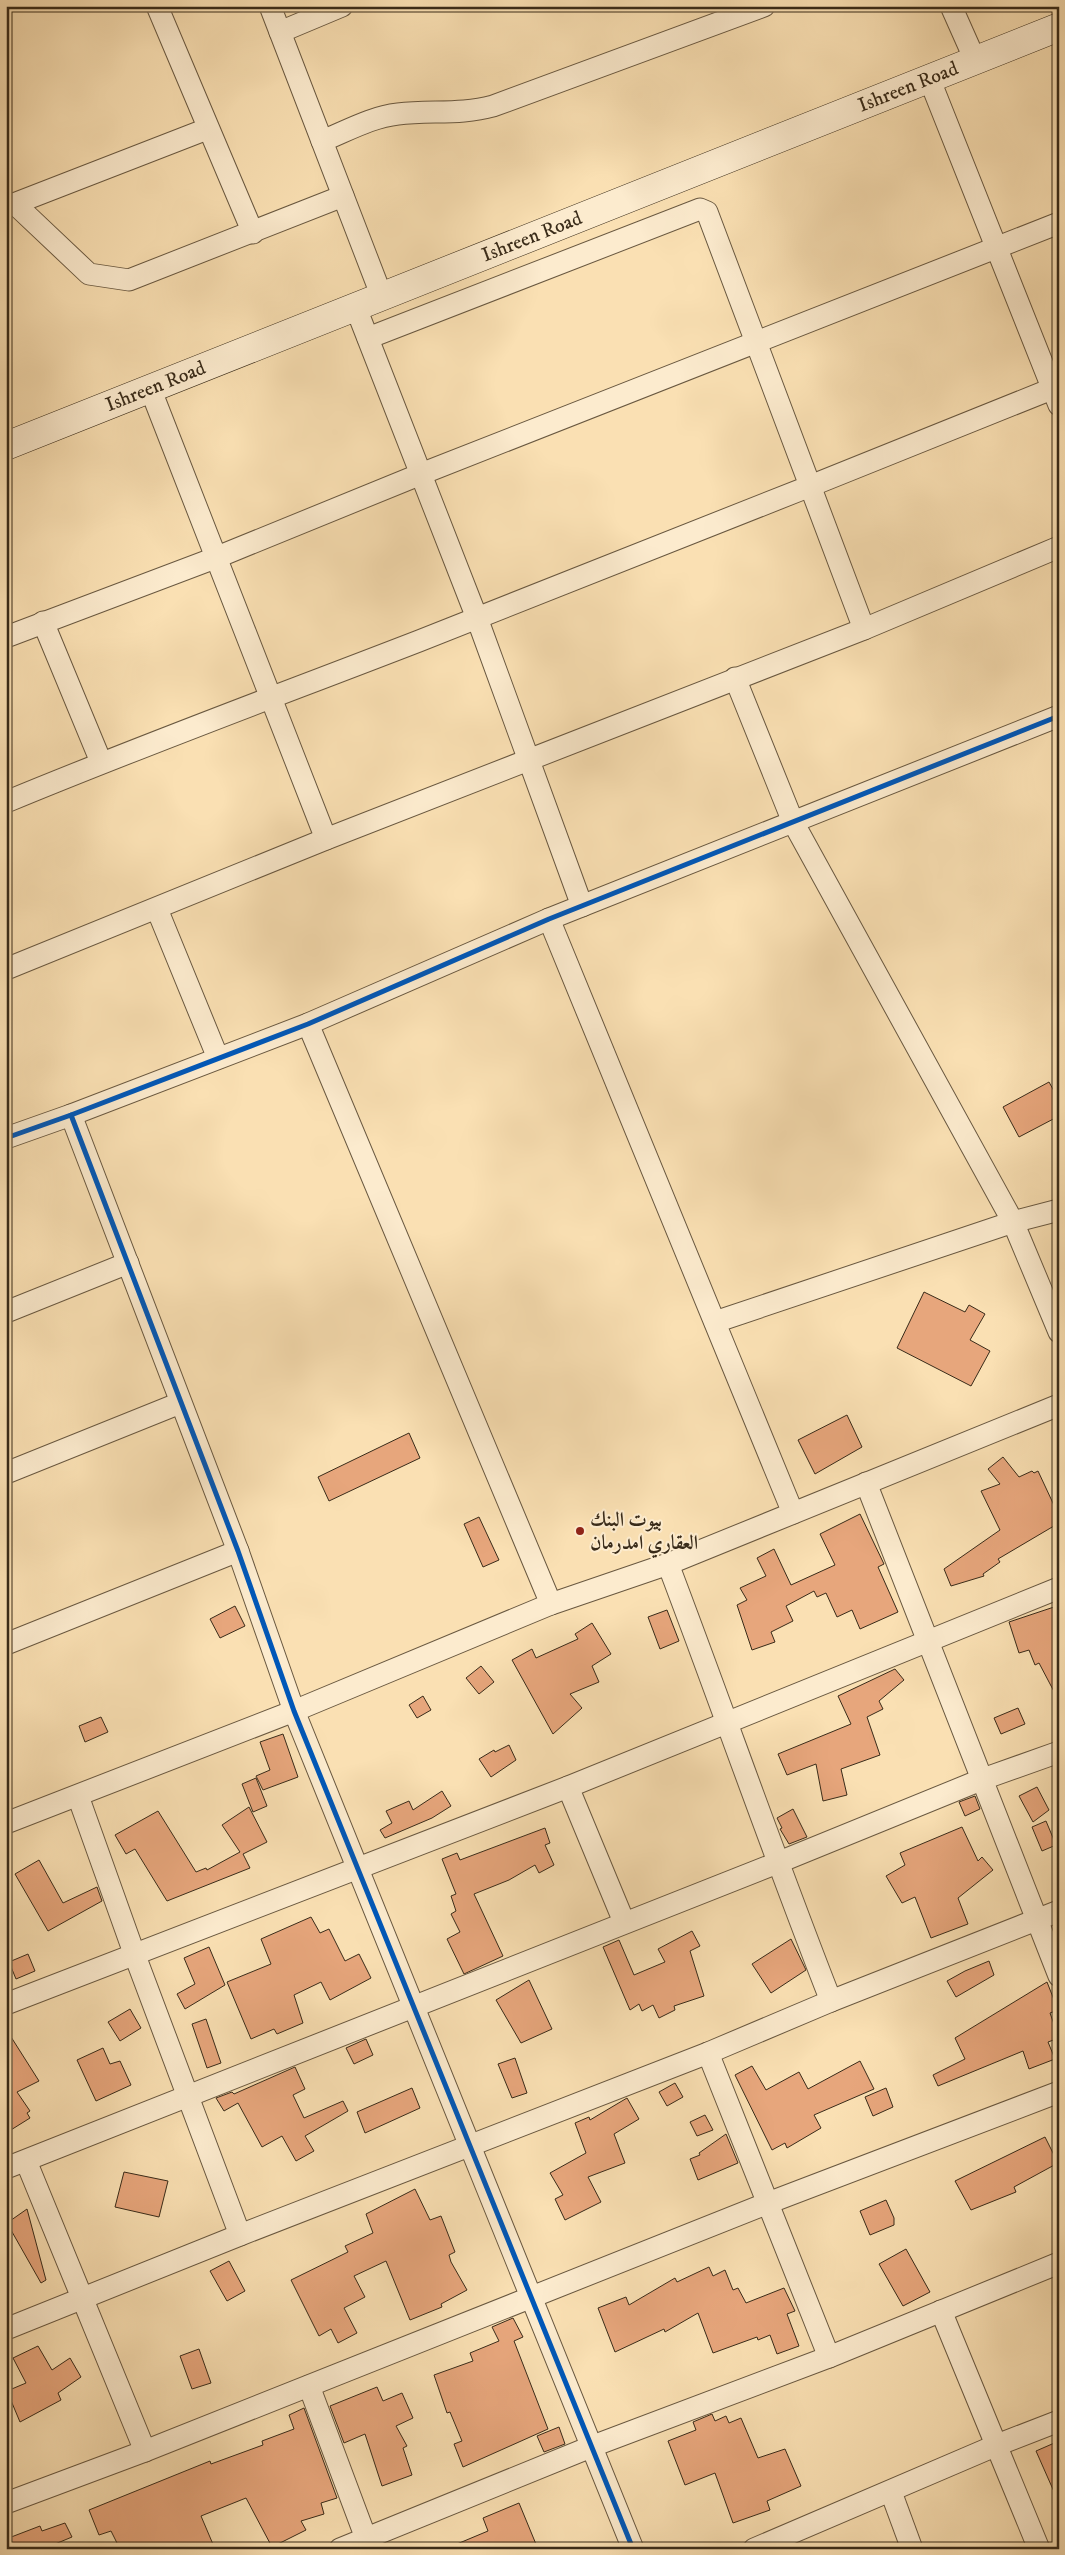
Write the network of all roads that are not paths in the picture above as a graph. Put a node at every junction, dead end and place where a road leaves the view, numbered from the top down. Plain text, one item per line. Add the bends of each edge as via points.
1 (157, 6) edge
2 (270, 6) edge
3 (342, 6) edge
4 (764, 6) edge
5 (951, 6) edge
6 (1059, 28) edge
7 (280, 32) junction
8 (975, 60) junction
9 (929, 78) junction
10 (208, 129) junction
11 (322, 141) junction
12 (343, 196) junction
13 (10, 205) edge
14 (1059, 223) edge
15 (253, 233) junction
16 (996, 248) junction
17 (382, 297) junction
18 (356, 308) junction
19 (368, 338) junction
20 (758, 341) junction
21 (150, 388) junction
22 (1057, 394) edge
23 (6, 446) edge
24 (421, 474) junction
25 (811, 486) junction
26 (1059, 547) edge
27 (216, 558) junction
28 (477, 618) junction
29 (44, 622) junction
30 (864, 628) junction
31 (6, 637) edge
32 (735, 678) junction
33 (271, 698) junction
34 (1059, 716) edge
35 (529, 761) junction
36 (101, 762) junction
37 (6, 802) edge
38 (793, 822) junction
39 (326, 839) junction
40 (582, 906) junction
41 (157, 909) junction
42 (549, 919) junction
43 (6, 969) edge
44 (308, 1024) junction
45 (218, 1058) junction
46 (71, 1115) junction
47 (6, 1137) edge
48 (1059, 1210) edge
49 (1013, 1222) junction
50 (128, 1263) junction
51 (6, 1312) edge
52 (715, 1322) junction
53 (1059, 1332) edge
54 (180, 1403) junction
55 (1059, 1405) edge
56 (6, 1473) edge
57 (866, 1484) junction
58 (793, 1513) junction
59 (238, 1552) junction
60 (668, 1564) junction
61 (1059, 1588) edge
62 (551, 1604) junction
63 (929, 1642) junction
64 (6, 1644) edge
65 (294, 1711) junction
66 (728, 1722) junction
67 (1059, 1752) edge
68 (983, 1778) junction
69 (568, 1786) junction
70 (78, 1796) junction
71 (6, 1823) edge
72 (777, 1863) junction
73 (358, 1867) junction
74 (1059, 1911) edge
75 (1035, 1920) junction
76 (624, 1922) junction
77 (134, 1954) junction
78 (1059, 1976) edge
79 (831, 2001) junction
80 (6, 2004) edge
81 (412, 2007) junction
82 (708, 2053) junction
83 (1059, 2092) edge
84 (187, 2095) junction
85 (471, 2147) junction
86 (16, 2164) edge
87 (768, 2204) junction
88 (240, 2235) junction
89 (1059, 2263) edge
90 (533, 2298) junction
91 (82, 2299) junction
92 (941, 2311) junction
93 (6, 2329) edge
94 (829, 2357) junction
95 (309, 2386) junction
96 (1059, 2421) edge
97 (997, 2445) junction
98 (594, 2446) junction
99 (145, 2451) junction
100 (891, 2492) junction
101 (6, 2503) edge
102 (368, 2544) edge
103 (340, 2549) edge
104 (633, 2549) edge
105 (754, 2549) edge
106 (912, 2549) edge
107 (1039, 2549) edge

1 - 10 street
2 - 7 street
3 - 7 street
4 - 11 street via 493,106 461,112 378,117
5 - 8 street
6 - 8 street, Ishreen Road
7 - 11 street
8 - 9 street, Ishreen Road
9 - 16 street
9 - 17 street, Ishreen Road
10 - 13 street
10 - 15 street
11 - 12 street
12 - 15 street
12 - 17 street
13 - 15 street via 90,274 113,279 129,280
14 - 16 street
16 - 20 street
16 - 22 street
17 - 18 street, Ishreen Road
18 - 19 street
18 - 21 street, Ishreen Road
19 - 20 street via 700,208 707,212
19 - 24 street
20 - 24 street
20 - 25 street
21 - 23 street, Ishreen Road
21 - 27 street
22 - 25 street
24 - 27 street
24 - 28 street
25 - 28 street
25 - 30 street
26 - 30 street
27 - 29 street
27 - 33 street
28 - 33 street
28 - 35 street
29 - 31 street
29 - 36 street
30 - 32 street
32 - 35 street
32 - 38 street
33 - 36 street
33 - 39 street
34 - 38 street
35 - 39 street
35 - 40 street
36 - 37 street
38 - 40 street
38 - 49 street
39 - 41 street
40 - 42 street
41 - 43 street
41 - 45 street
42 - 44 street
42 - 52 street
44 - 45 street
44 - 62 street
45 - 46 street
46 - 47 street
46 - 50 street
48 - 49 street
49 - 52 street
49 - 53 street
50 - 51 street
50 - 54 street
52 - 58 street
54 - 56 street
54 - 59 street
55 - 57 street
57 - 58 street
57 - 63 street
58 - 60 street
59 - 64 street
59 - 65 street
60 - 62 street
60 - 66 street
61 - 63 street
62 - 65 street
63 - 66 street
63 - 68 street
65 - 70 street
65 - 73 street
66 - 69 street
66 - 72 street
67 - 68 street
68 - 72 street
68 - 75 street
69 - 73 street
69 - 76 street
70 - 71 street
70 - 77 street
72 - 76 street
72 - 79 street
73 - 77 street
73 - 81 street
74 - 75 street
75 - 78 street
75 - 79 street
76 - 81 street
77 - 80 street
77 - 84 street
79 - 82 street
81 - 84 street
81 - 85 street
82 - 85 street
82 - 87 street
83 - 87 street
84 - 86 street
84 - 88 street
85 - 88 street
85 - 90 street via 502,2230
86 - 91 street
87 - 90 street
87 - 94 street
88 - 91 street
89 - 92 street
90 - 95 street
90 - 98 street
91 - 93 street
91 - 99 street
92 - 94 street
92 - 97 street
94 - 98 street
95 - 99 street
95 - 102 street
96 - 97 street
97 - 100 street
97 - 107 street
98 - 102 street
98 - 104 street
99 - 101 street
100 - 105 street
100 - 106 street
102 - 103 street

